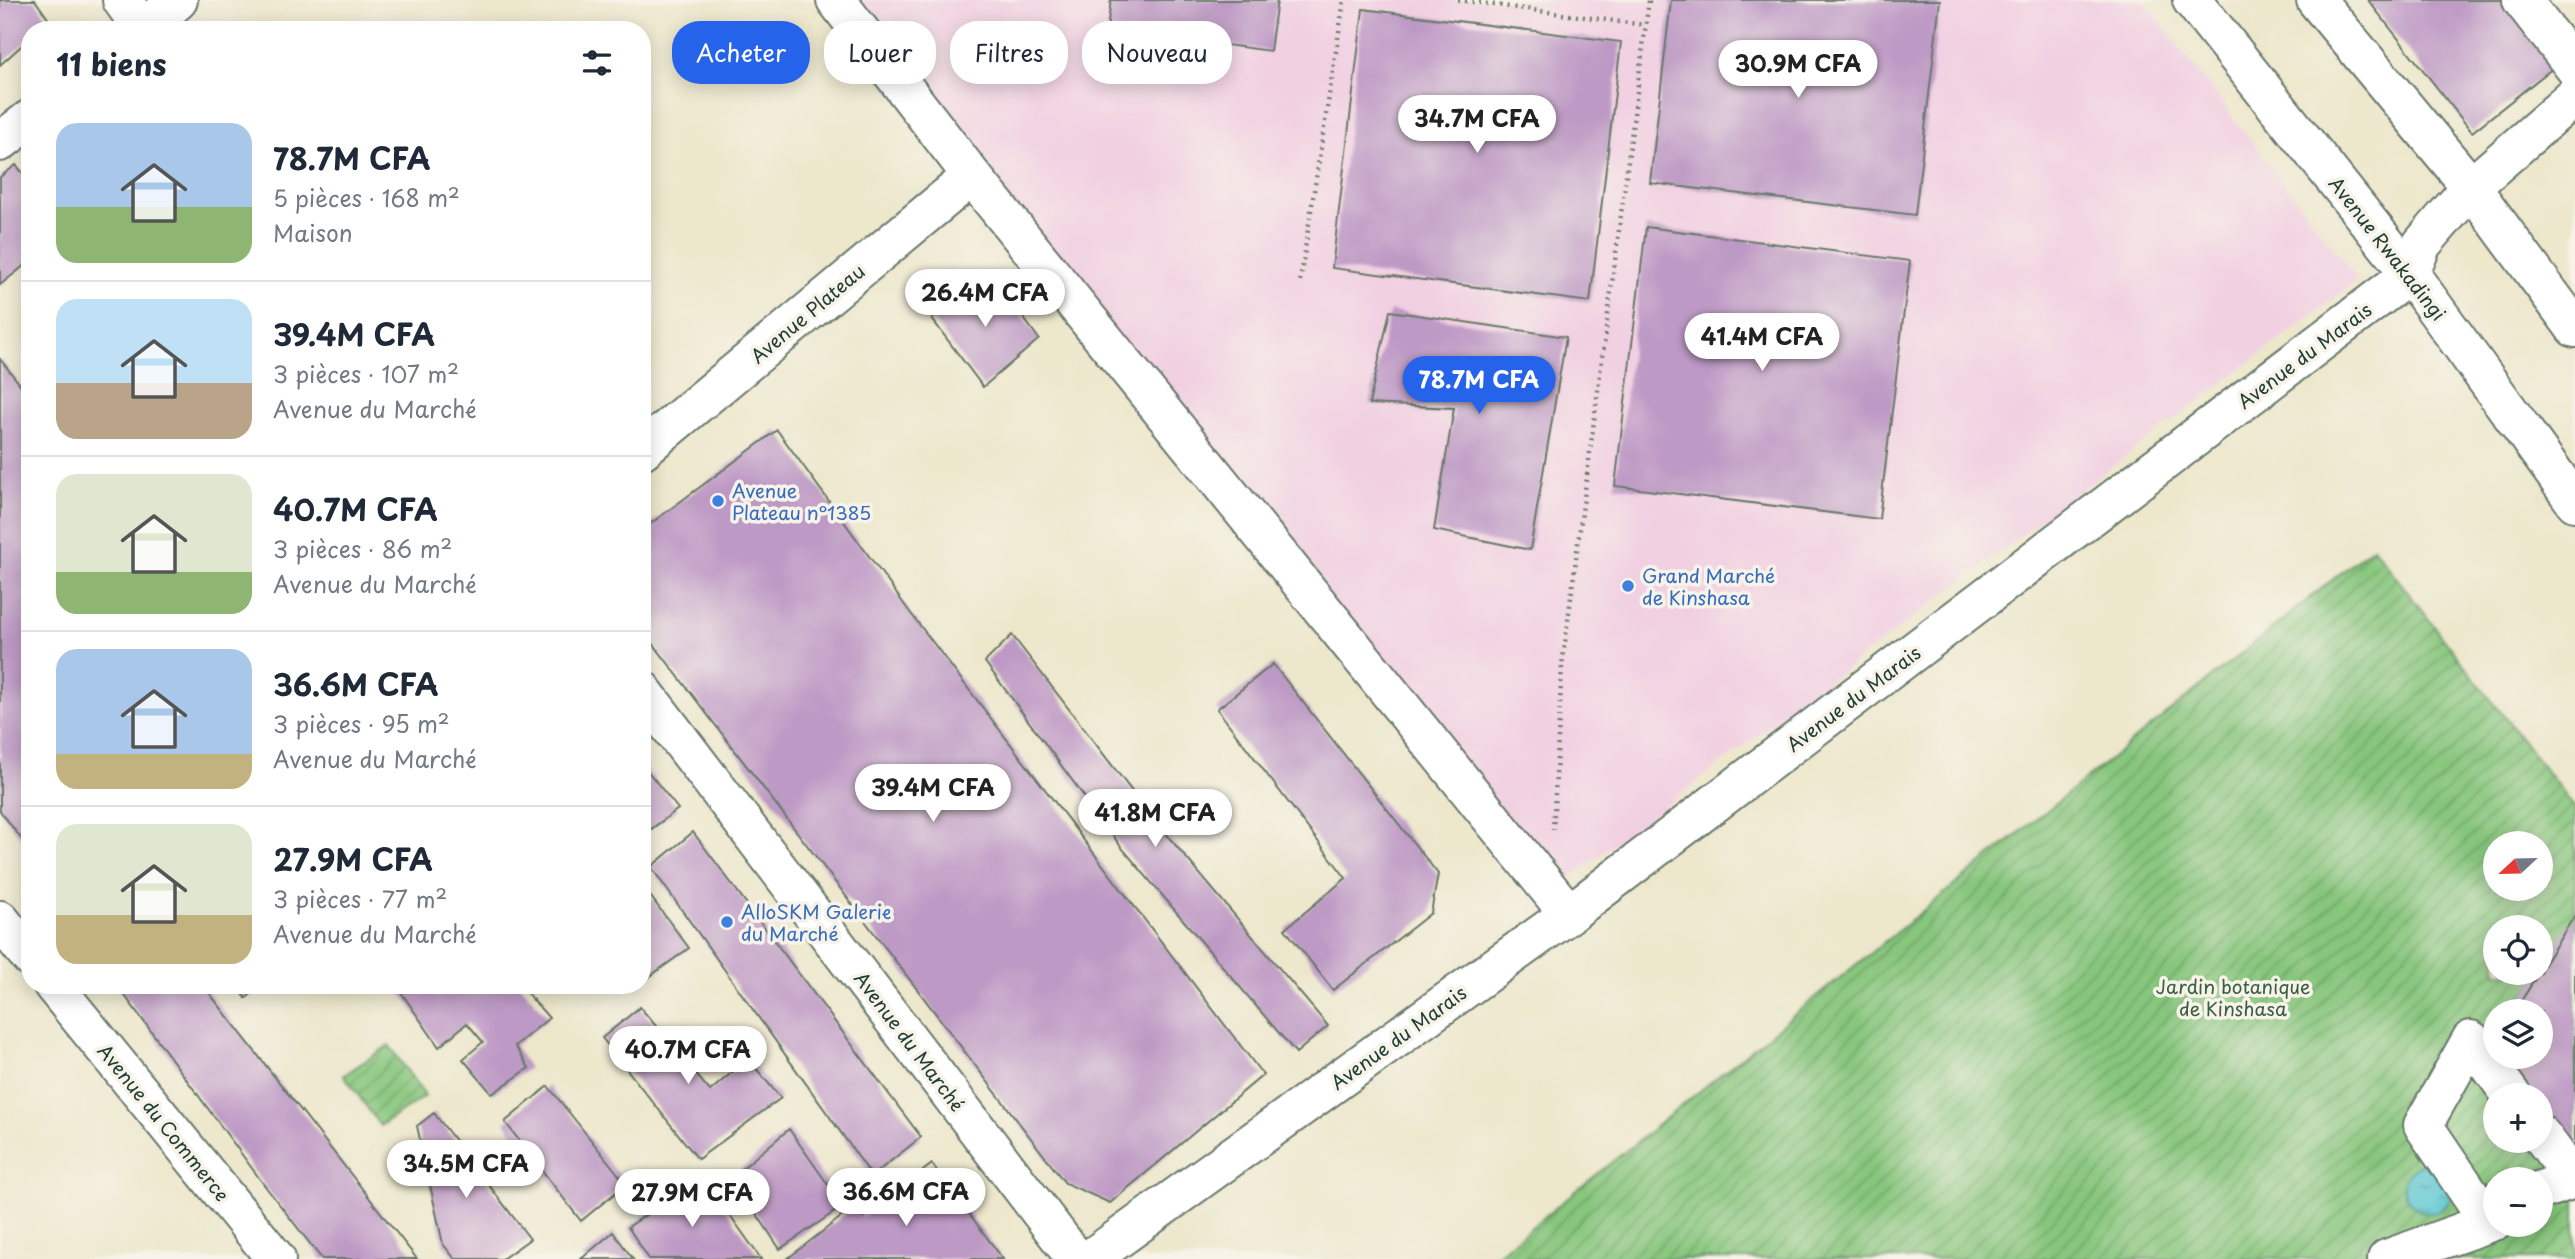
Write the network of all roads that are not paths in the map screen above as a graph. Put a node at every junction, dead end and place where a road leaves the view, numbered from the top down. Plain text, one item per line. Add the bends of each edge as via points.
1 (122, 0) edge
2 (178, 0) edge
3 (836, 0) edge
4 (2192, 0) edge
5 (2316, 0) edge
6 (2522, 0) edge
7 (137, 21) edge
8 (154, 21) edge
9 (2575, 68) edge
10 (2575, 96) edge
11 (21, 126) edge
12 (0, 142) edge
13 (972, 176) junction
14 (2471, 187) junction
15 (2410, 274) junction
16 (2575, 328) edge
17 (651, 443) edge
18 (2575, 502) edge
19 (651, 702) edge
20 (1559, 904) junction
21 (60, 994) edge
22 (2502, 1083) edge
23 (2553, 1151) edge
24 (2553, 1186) edge
25 (2575, 1192) edge
26 (2553, 1200) edge
27 (2483, 1204) edge
28 (2483, 1217) edge
29 (276, 1259) edge
30 (1076, 1259) edge
31 (1090, 1259) edge
32 (2387, 1259) edge

1 - 7 street
2 - 8 street
3 - 13 street
4 - 15 street, Avenue Rwakadingi
5 - 14 street
6 - 9 street
10 - 14 street, Avenue du Marais
11 - 12 street
13 - 17 street, Avenue Plateau
13 - 20 street
14 - 15 street, Avenue du Marais via 2423,244
14 - 16 street
15 - 18 street, Avenue Rwakadingi
15 - 20 street, Avenue du Marais
19 - 30 street, Avenue du Marché
20 - 31 street, Avenue du Marais
21 - 29 street, Avenue du Commerce
22 - 27 street via 2471,1040 2423,1125
23 - 24 street via 2574,1179
25 - 26 street
28 - 32 street

